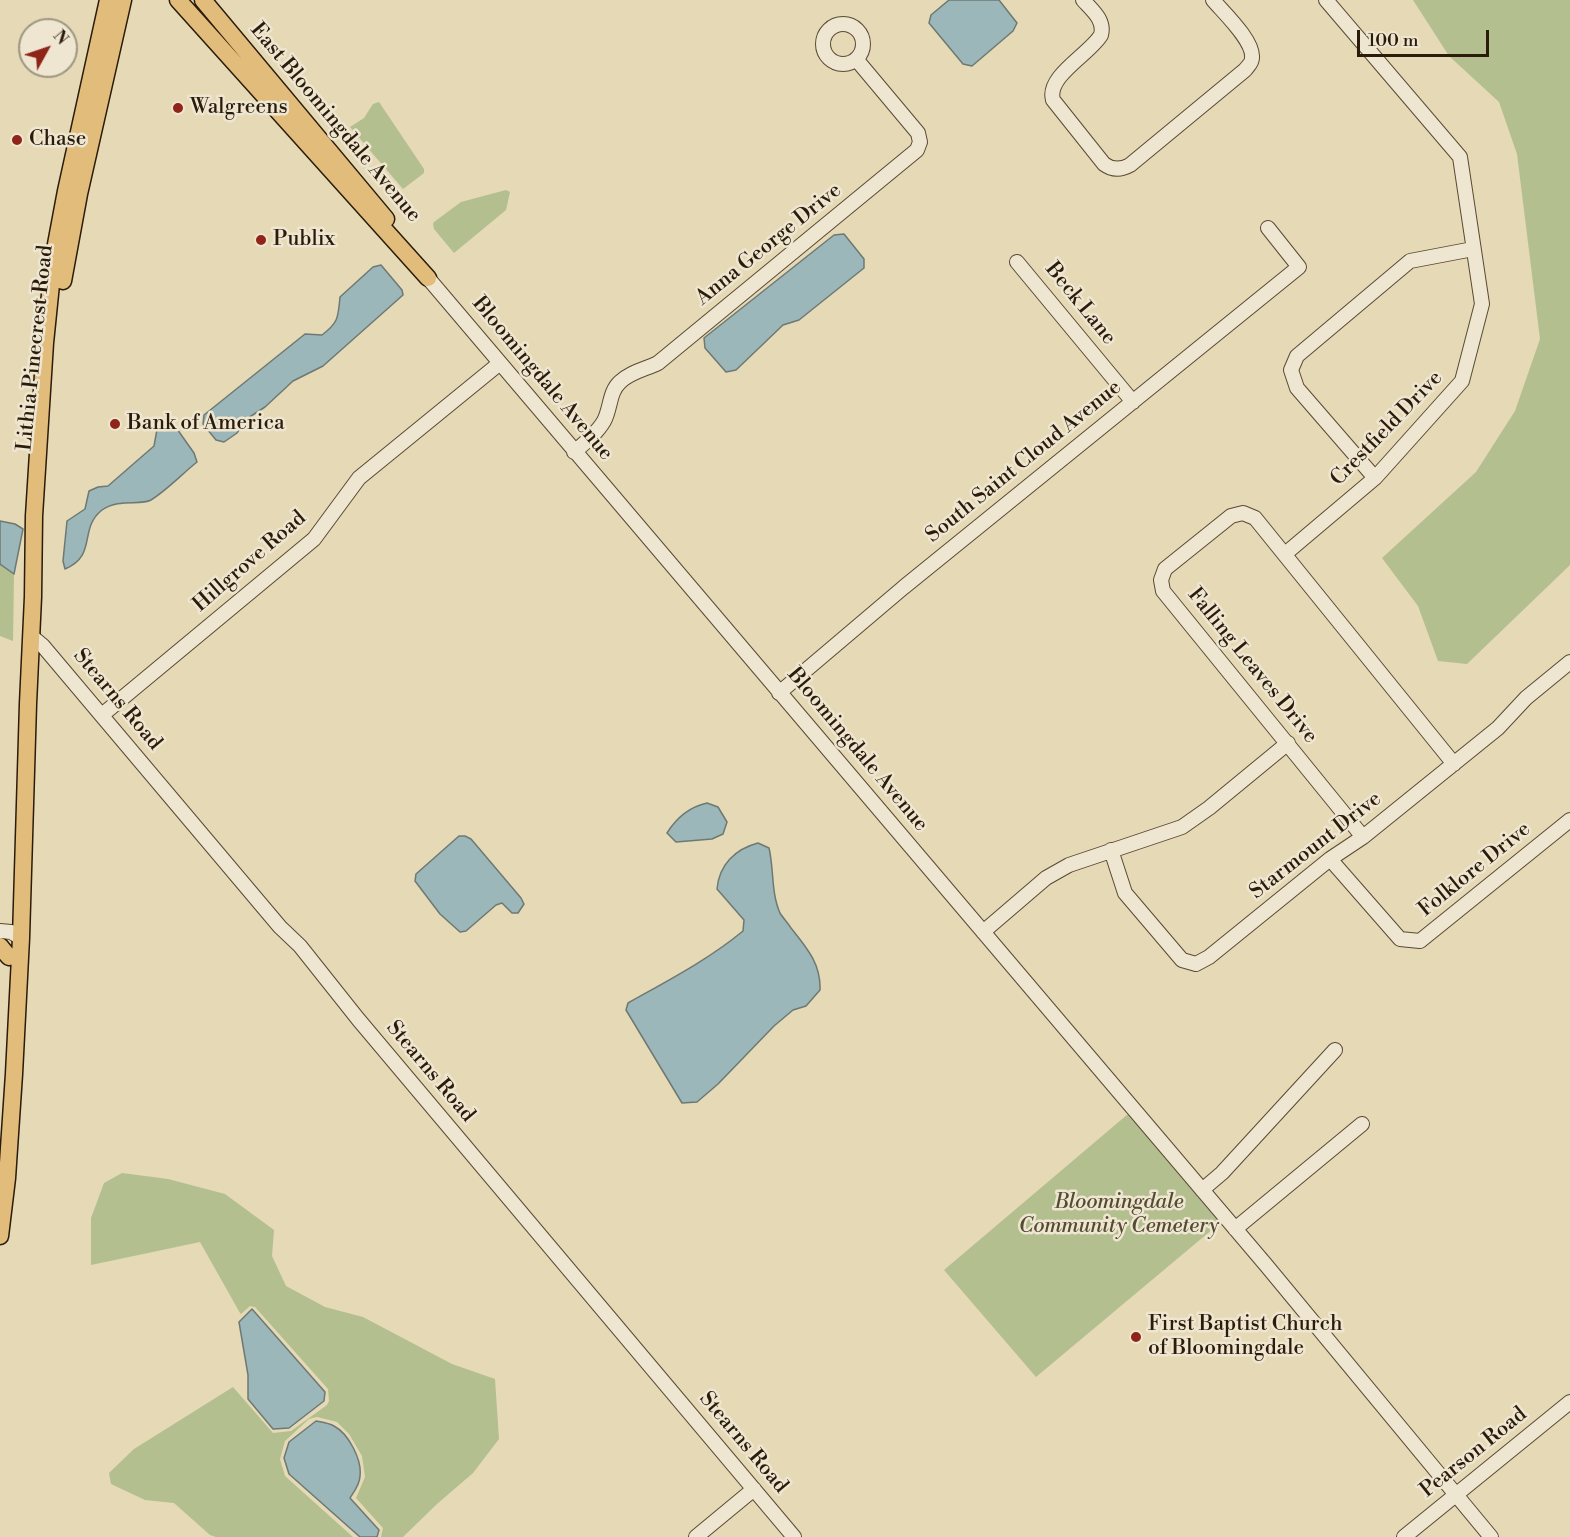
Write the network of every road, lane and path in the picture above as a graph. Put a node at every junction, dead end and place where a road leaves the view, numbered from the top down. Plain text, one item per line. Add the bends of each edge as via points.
1 (108, 0) edge
2 (123, 0) edge
3 (178, 0) edge
4 (203, 0) edge
5 (1083, 0) edge
6 (1213, 0) edge
7 (1326, 0) edge
8 (856, 59) dead end
9 (1268, 228) dead end
10 (1473, 249) junction
11 (1017, 262) dead end
12 (428, 278) junction
13 (500, 363) junction
14 (1132, 402) junction
15 (574, 452) junction
16 (1375, 478) junction
17 (1285, 554) junction
18 (33, 597) junction
19 (31, 636) junction
20 (1570, 662) edge
21 (779, 693) junction
22 (102, 715) junction
23 (1288, 743) junction
24 (1454, 764) junction
25 (1570, 820) edge
26 (1364, 837) junction
27 (1111, 850) junction
28 (1330, 859) junction
29 (983, 932) junction
30 (7, 941) edge
31 (1335, 1050) dead end
32 (1362, 1124) dead end
33 (0, 1129) edge
34 (1202, 1190) junction
35 (1235, 1229) junction
36 (0, 1236) edge
37 (1570, 1402) edge
38 (754, 1489) junction
39 (1456, 1495) junction
40 (696, 1537) edge
41 (794, 1537) edge
42 (1404, 1537) edge
43 (1491, 1537) edge

1 - 18 main road, Lithia Pinecrest Road via 54,255 40,414
2 - 18 main road, Lithia Pinecrest Road via 64,265 41,550
3 - 12 main road, Bloomingdale Avenue
4 - 12 main road, East Bloomingdale Avenue via 368,195
5 - 6 street via 1100,21 1101,35 1055,81 1051,94 1104,164 1118,169 1130,165 1251,63 1248,42
7 - 10 street, Crestfield Drive via 1460,157
8 - 15 street, Anna George Drive via 918,133 917,150 658,363 620,382 604,421
9 - 14 street, South Saint Cloud Avenue via 1299,267
10 - 16 street, Crestfield Drive via 1482,304 1462,381
10 - 16 street via 1410,261 1298,356 1291,370 1297,388
11 - 14 street, Beck Lane
12 - 13 street, Bloomingdale Avenue
13 - 15 street, Bloomingdale Avenue
13 - 22 street, Hillgrove Road via 359,478 314,539
14 - 21 street, South Saint Cloud Avenue
15 - 21 street, Bloomingdale Avenue
16 - 17 street, Crestfield Drive
17 - 23 street, Falling Leaves Drive via 1255,518 1244,513 1231,516 1165,569 1161,580 1163,591
17 - 24 street, Falling Leaves Drive
18 - 19 main road, Lithia Pinecrest Road
19 - 22 street, Stearns Road
19 - 30 main road, Lithia Pinecrest Road
20 - 24 street, Starmount Drive
21 - 29 street, Bloomingdale Avenue
22 - 38 street, Stearns Road
23 - 26 street, Falling Leaves Drive
23 - 27 street via 1182,827
24 - 26 street, Starmount Drive
25 - 28 street, Folklore Drive via 1420,941 1400,939
26 - 28 street, Starmount Drive
27 - 28 street, Starmount Drive via 1125,893 1182,960 1196,964
27 - 29 street via 1068,865 1046,878
29 - 34 street, Bloomingdale Avenue
30 - 33 main road, Lithia Pinecrest Road
30 - 36 main road, Lithia Pinecrest Road via 13,1097
31 - 34 street
32 - 35 street
34 - 35 street, Bloomingdale Avenue
35 - 39 street, Bloomingdale Avenue
37 - 39 street, Pearson Road
38 - 40 street
38 - 41 street, Stearns Road
39 - 42 street, Pearson Road
39 - 43 street, Bloomingdale Avenue

